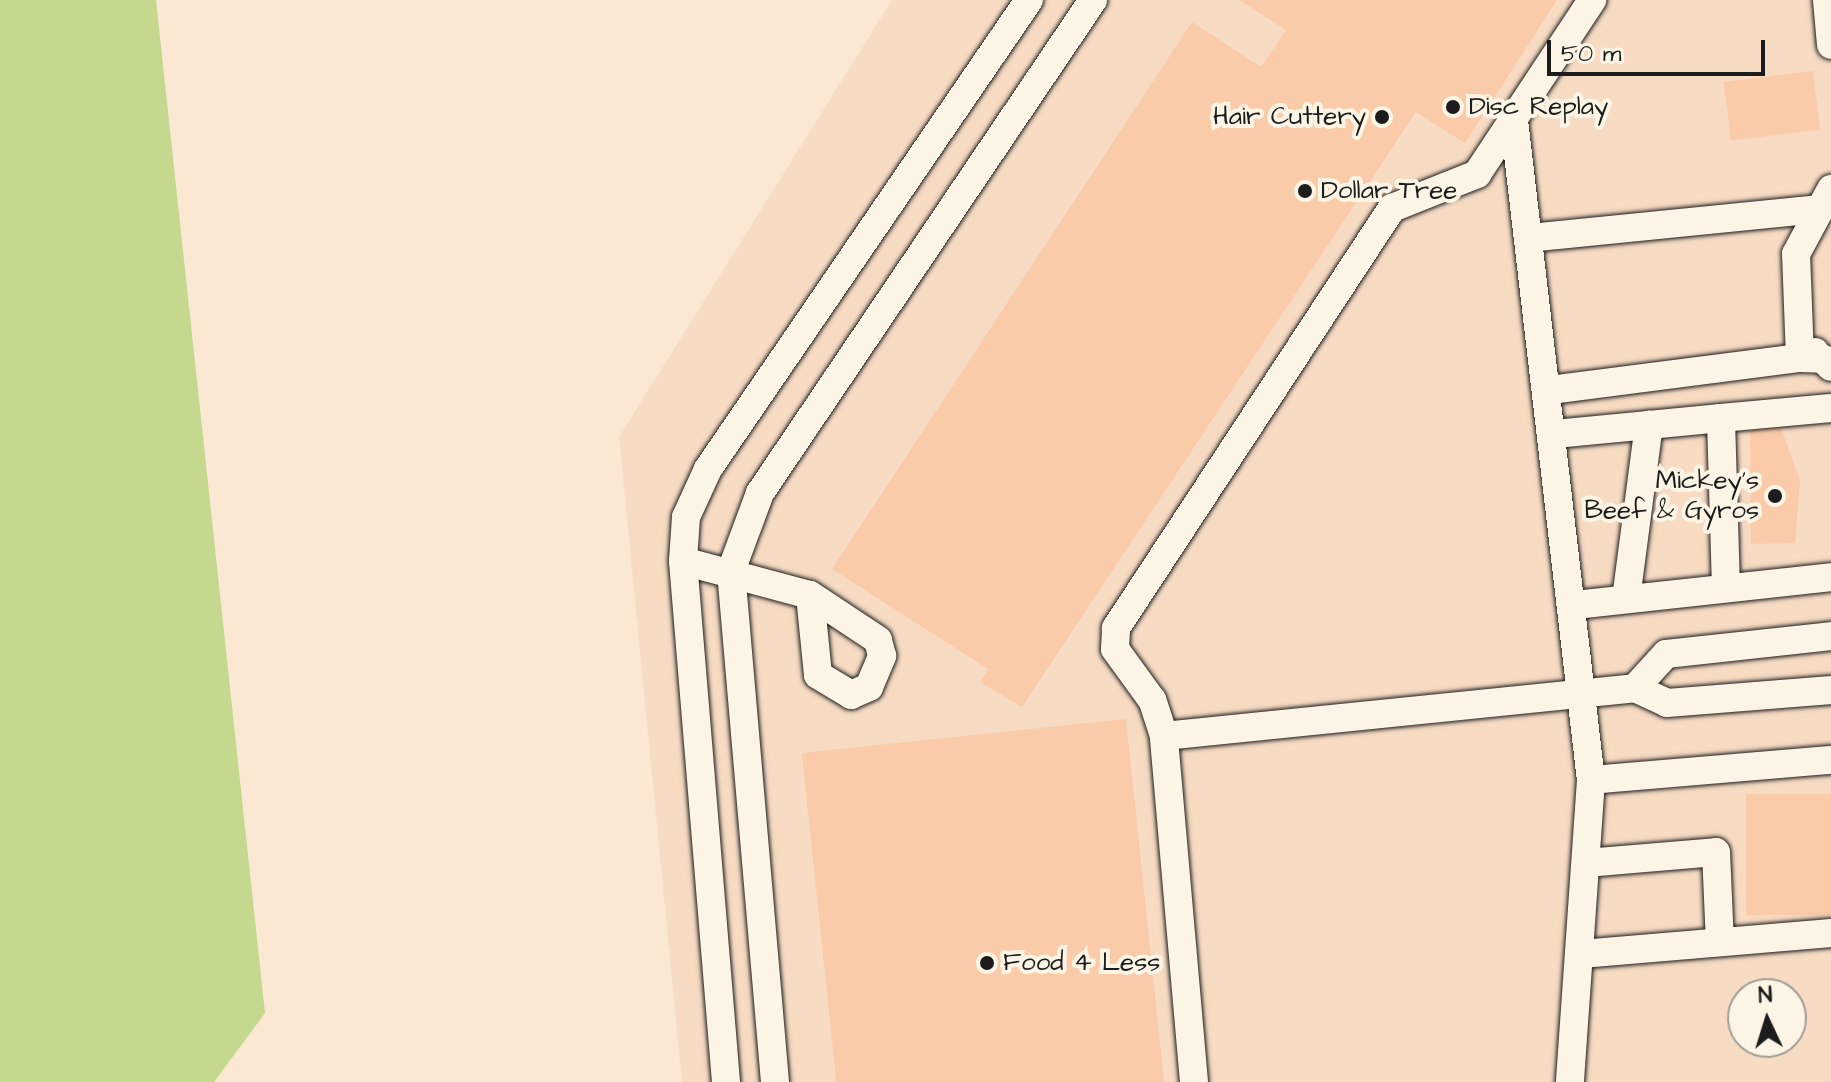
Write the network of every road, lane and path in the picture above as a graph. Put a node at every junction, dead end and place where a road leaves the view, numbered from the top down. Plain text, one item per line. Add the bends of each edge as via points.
1 (1029, 0) edge
2 (1093, 0) edge
3 (1592, 0) edge
4 (1827, 0) edge
5 (1831, 45) edge
6 (1514, 120) junction
7 (1824, 199) edge
8 (1529, 238) junction
9 (1831, 345) edge
10 (1800, 358) junction
11 (1831, 367) edge
12 (1550, 390) junction
13 (1831, 408) edge
14 (1721, 418) junction
15 (1649, 425) junction
16 (1555, 434) junction
17 (683, 561) junction
18 (731, 571) junction
19 (1831, 577) edge
20 (1726, 588) junction
21 (810, 595) dead end
22 (1626, 599) junction
23 (1575, 605) junction
24 (1831, 636) edge
25 (1635, 688) junction
26 (1831, 690) edge
27 (1585, 693) junction
28 (1164, 736) junction
29 (1831, 760) edge
30 (1591, 780) junction
31 (1586, 863) junction
32 (1831, 933) edge
33 (1720, 942) junction
34 (1581, 954) junction
35 (726, 1082) edge
36 (775, 1082) edge
37 (1194, 1082) edge
38 (1570, 1082) edge

1 - 17 lane via 708,469 686,517
2 - 18 lane via 760,493
3 - 6 lane
4 - 5 lane
6 - 8 lane
6 - 28 lane via 1477,174 1392,208 1116,628 1115,649 1152,700
7 - 8 lane
7 - 10 lane via 1796,254
8 - 12 lane
9 - 10 lane
10 - 11 lane via 1823,359
10 - 12 lane
12 - 16 lane
13 - 14 lane
14 - 15 lane
14 - 20 lane
15 - 16 lane
15 - 22 lane
16 - 23 lane
17 - 18 lane
17 - 35 lane
18 - 21 lane
18 - 36 lane
19 - 20 lane
20 - 22 lane
22 - 23 lane
23 - 27 lane
24 - 25 lane via 1666,654
25 - 26 lane via 1667,703
25 - 27 lane
27 - 28 lane
27 - 30 lane
28 - 37 lane
29 - 30 lane
30 - 31 lane
31 - 33 lane via 1716,852
31 - 34 lane
32 - 33 lane
33 - 34 lane
34 - 38 lane

